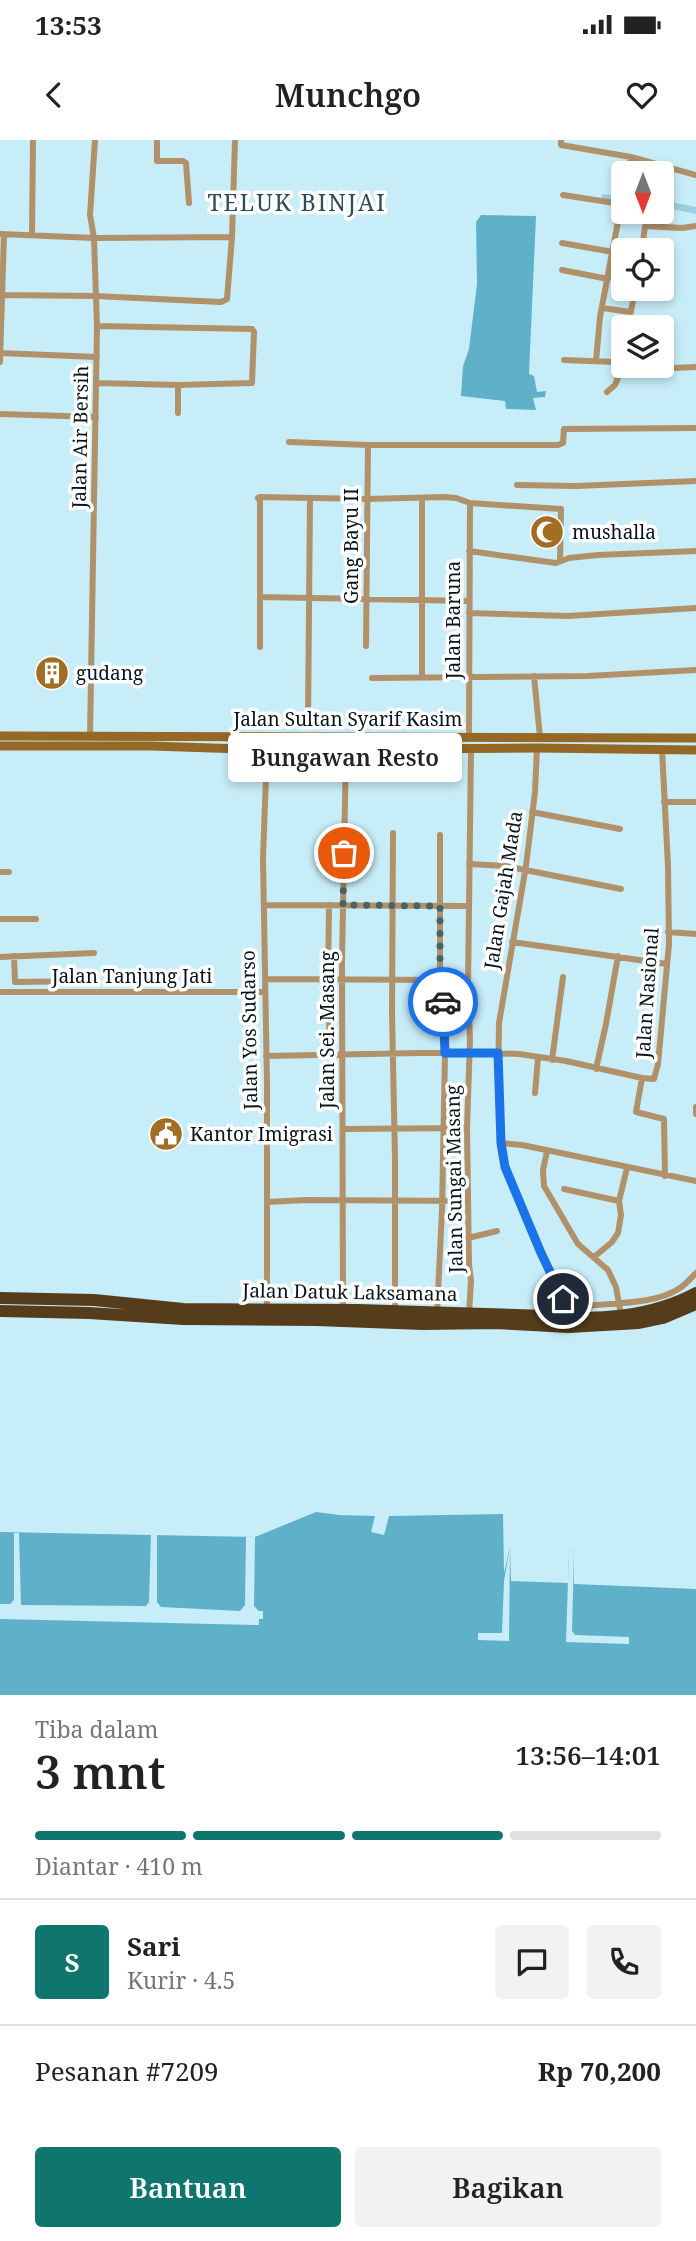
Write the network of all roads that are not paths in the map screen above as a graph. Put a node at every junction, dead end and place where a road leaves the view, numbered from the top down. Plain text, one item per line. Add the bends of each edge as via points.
1 (33, 140) edge
2 (95, 140) edge
3 (157, 140) edge
4 (235, 140) edge
5 (561, 142) edge
6 (631, 158) junction
7 (630, 161) edge
8 (696, 177) edge
9 (563, 195) dead end
10 (611, 202) edge
11 (189, 203) dead end
12 (696, 226) edge
13 (2, 234) edge
14 (33, 234) junction
15 (232, 237) junction
16 (94, 238) junction
17 (644, 238) edge
18 (562, 243) dead end
19 (611, 252) edge
20 (611, 263) edge
21 (562, 270) dead end
22 (608, 279) junction
23 (1, 295) edge
24 (95, 296) junction
25 (633, 301) edge
26 (602, 308) junction
27 (97, 326) junction
28 (1, 353) edge
29 (97, 357) junction
30 (564, 360) dead end
31 (596, 361) junction
32 (0, 362) edge
33 (611, 362) edge
34 (696, 368) edge
35 (674, 369) edge
36 (618, 378) edge
37 (97, 383) junction
38 (178, 385) junction
39 (607, 393) dead end
40 (178, 413) dead end
41 (0, 414) edge
42 (96, 417) junction
43 (696, 428) edge
44 (289, 442) dead end
45 (368, 445) junction
46 (696, 481) edge
47 (517, 485) dead end
48 (422, 498) junction
49 (310, 499) junction
50 (367, 499) junction
51 (470, 503) junction
52 (469, 551) junction
53 (696, 551) edge
54 (560, 561) junction
55 (260, 597) junction
56 (310, 598) junction
57 (366, 599) junction
58 (422, 600) junction
59 (469, 601) junction
60 (696, 608) edge
61 (469, 613) junction
62 (366, 646) dead end
63 (260, 647) dead end
64 (696, 670) edge
65 (534, 676) junction
66 (422, 677) junction
67 (468, 677) junction
68 (372, 678) dead end
69 (0, 736) edge
70 (17, 736) junction
71 (90, 736) junction
72 (308, 736) junction
73 (469, 737) junction
74 (540, 737) junction
75 (696, 738) edge
76 (0, 747) edge
77 (17, 747) junction
78 (537, 748) junction
79 (346, 749) junction
80 (471, 749) junction
81 (267, 750) junction
82 (662, 750) junction
83 (696, 750) edge
84 (664, 802) junction
85 (696, 802) edge
86 (532, 813) junction
87 (620, 829) dead end
88 (393, 833) dead end
89 (440, 835) dead end
90 (469, 864) junction
91 (525, 871) junction
92 (0, 872) edge
93 (9, 872) dead end
94 (621, 889) dead end
95 (264, 905) junction
96 (330, 905) junction
97 (343, 905) junction
98 (393, 905) junction
99 (468, 905) junction
100 (440, 906) junction
101 (0, 919) edge
102 (36, 919) dead end
103 (668, 932) junction
104 (696, 934) edge
105 (512, 942) junction
106 (93, 953) dead end
107 (13, 956) junction
108 (618, 956) junction
109 (0, 957) edge
110 (328, 961) junction
111 (342, 961) junction
112 (667, 964) junction
113 (563, 977) dead end
114 (265, 979) junction
115 (328, 980) junction
116 (343, 980) junction
117 (392, 980) junction
118 (441, 980) junction
119 (90, 981) dead end
120 (0, 992) edge
121 (264, 992) junction
122 (328, 1007) junction
123 (342, 1007) junction
124 (470, 1052) junction
125 (392, 1053) junction
126 (445, 1053) junction
127 (498, 1053) junction
128 (330, 1054) junction
129 (344, 1054) junction
130 (266, 1056) junction
131 (538, 1058) junction
132 (552, 1060) junction
133 (596, 1069) junction
134 (642, 1078) junction
135 (535, 1093) dead end
136 (696, 1107) edge
137 (696, 1114) edge
138 (395, 1128) junction
139 (443, 1128) junction
140 (467, 1128) junction
141 (343, 1129) junction
142 (501, 1143) junction
143 (547, 1151) junction
144 (627, 1168) junction
145 (665, 1175) junction
146 (696, 1181) edge
147 (564, 1189) dead end
148 (342, 1200) junction
149 (395, 1200) junction
150 (441, 1200) junction
151 (468, 1201) junction
152 (619, 1201) junction
153 (267, 1202) junction
154 (497, 1231) dead end
155 (468, 1238) junction
156 (594, 1257) junction
157 (696, 1273) edge
158 (696, 1293) edge
159 (0, 1298) edge
160 (696, 1304) edge
161 (637, 1307) junction
162 (620, 1309) junction
163 (267, 1310) junction
164 (343, 1310) junction
165 (0, 1311) edge
166 (395, 1311) junction
167 (566, 1313) junction
168 (183, 1314) junction
169 (469, 1314) junction
170 (428, 1317) junction
171 (602, 1321) junction

1 - 14 street
2 - 16 street, Jalan Air Bersih via 90,215
3 - 11 street via 157,161 186,163
4 - 15 street
5 - 6 street
6 - 7 street
6 - 8 street
9 - 10 street
12 - 17 street via 645,226
13 - 14 street
13 - 23 street
14 - 16 street
15 - 16 street
15 - 24 street via 227,297 222,301
16 - 24 street, Jalan Air Bersih
18 - 19 street
20 - 22 street
21 - 22 street
22 - 26 street
23 - 24 street
23 - 28 street
24 - 27 street, Jalan Air Bersih
25 - 26 street via 631,312
26 - 31 street
27 - 29 street, Jalan Air Bersih
27 - 38 street via 254,330 252,383
28 - 29 street
28 - 32 street
29 - 37 street, Jalan Air Bersih
30 - 31 street
31 - 33 street
34 - 35 street
36 - 39 street
37 - 38 street
37 - 42 street, Jalan Air Bersih
38 - 40 street
41 - 42 street
42 - 71 street, Jalan Air Bersih
43 - 45 street via 564,429 562,444
44 - 45 street
45 - 50 street, Gang Bayu II
46 - 47 street
48 - 50 street
48 - 51 street via 456,498
48 - 58 street
49 - 50 street
49 - 55 street via 258,498
49 - 56 street
50 - 57 street, Gang Bayu II
51 - 52 street, Jalan Baruna
51 - 54 street via 561,509
52 - 54 street
52 - 59 street, Jalan Baruna
53 - 54 street
55 - 56 street
55 - 63 street
56 - 57 street
56 - 72 street
57 - 58 street
57 - 62 street, Gang Bayu II
58 - 59 street
58 - 66 street
59 - 61 street, Jalan Baruna
60 - 61 street via 554,617
61 - 67 street, Jalan Baruna
64 - 65 street
65 - 67 street
65 - 74 street
66 - 67 street
66 - 68 street
67 - 73 street, Jalan Baruna
69 - 70 street, Jalan Sultan Syarif Kasim
70 - 71 street, Jalan Sultan Syarif Kasim
70 - 77 street
71 - 72 street, Jalan Sultan Syarif Kasim
72 - 73 street, Jalan Sultan Syarif Kasim
73 - 74 street, Jalan Sultan Syarif Kasim
74 - 75 street, Jalan Sultan Syarif Kasim
76 - 77 street, Jalan Sultan Syarif Kasim
77 - 81 street, Jalan Sultan Syarif Kasim
78 - 80 street, Jalan Sultan Syarif Kasim
78 - 82 street, Jalan Sultan Syarif Kasim
78 - 86 street, Jalan Gajah Mada
79 - 80 street, Jalan Sultan Syarif Kasim
79 - 81 street, Jalan Sultan Syarif Kasim
79 - 97 street, Jalan Sei. Masang
80 - 90 street, Jalan Sungai Masang
81 - 95 street, Jalan Yos Sudarso
82 - 83 street, Jalan Sultan Syarif Kasim
82 - 84 street, Jalan Nasional
84 - 85 street
84 - 103 street, Jalan Nasional
86 - 87 street
86 - 91 street, Jalan Gajah Mada
88 - 98 street
89 - 100 street
90 - 91 street
90 - 99 street, Jalan Sungai Masang
91 - 94 street
91 - 105 street, Jalan Gajah Mada
92 - 93 street
95 - 96 street
95 - 114 street, Jalan Yos Sudarso
96 - 97 street
96 - 110 street
97 - 98 street
97 - 111 street, Jalan Sei. Masang
98 - 100 street
98 - 117 street
99 - 100 street
99 - 124 street, Jalan Sungai Masang
100 - 118 street
101 - 102 street
103 - 104 street
103 - 112 street, Jalan Nasional
105 - 108 street
105 - 127 street, Jalan Gajah Mada
106 - 107 street
107 - 109 street
107 - 119 street via 15,982
108 - 112 street
108 - 133 street
110 - 111 street
110 - 115 street
111 - 116 street, Jalan Sei. Masang
112 - 134 street, Jalan Nasional via 657,1072 654,1079
113 - 132 street
114 - 115 street
114 - 121 street, Jalan Yos Sudarso
115 - 116 street
115 - 122 street
116 - 117 street
116 - 123 street, Jalan Sei. Masang
117 - 118 street
117 - 125 street
118 - 126 street
120 - 121 street, Jalan Tanjung Jati
121 - 130 street, Jalan Yos Sudarso
122 - 123 street
122 - 128 street
123 - 129 street, Jalan Sei. Masang
124 - 126 street, Jalan Nasional
124 - 127 street, Jalan Nasional
124 - 140 street, Jalan Sungai Masang
125 - 126 street, Jalan Nasional
125 - 129 street, Jalan Nasional
125 - 138 street
126 - 139 street
127 - 131 street, Jalan Nasional
127 - 142 street, Jalan Gajah Mada
128 - 129 street, Jalan Nasional
128 - 130 street, Jalan Nasional
129 - 141 street, Jalan Sei. Masang
130 - 153 street, Jalan Yos Sudarso
131 - 132 street, Jalan Nasional
131 - 135 street
132 - 133 street, Jalan Nasional
133 - 134 street, Jalan Nasional
134 - 145 street via 636,1112 664,1119
136 - 137 street
138 - 139 street
138 - 141 street
138 - 149 street
139 - 140 street
139 - 150 street
140 - 151 street, Jalan Sungai Masang
141 - 148 street, Jalan Sei. Masang
142 - 143 street
142 - 167 street, Jalan Gajah Mada via 514,1191
143 - 144 street
143 - 156 street via 544,1186 578,1244
144 - 145 street
144 - 152 street
145 - 146 street
147 - 152 street
148 - 149 street
148 - 153 street
148 - 164 street, Jalan Sei. Masang
149 - 150 street
149 - 166 street
150 - 151 street
150 - 170 street
151 - 155 street, Jalan Sungai Masang
152 - 156 street via 618,1233
153 - 163 street, Jalan Yos Sudarso
154 - 155 street
155 - 169 street, Jalan Sungai Masang
156 - 162 street via 608,1270
157 - 161 street via 681,1287
158 - 161 highway, Jalan Datuk Laksamana via 666,1307
159 - 168 highway, Jalan Datuk Laksamana via 94,1300
160 - 171 highway, Jalan Datuk Laksamana via 639,1324
161 - 162 highway, Jalan Datuk Laksamana
162 - 167 street
162 - 171 highway, Jalan Datuk Laksamana
163 - 164 highway, Jalan Datuk Laksamana
163 - 168 highway, Jalan Datuk Laksamana
164 - 166 highway, Jalan Datuk Laksamana
165 - 168 highway, Jalan Datuk Laksamana
166 - 170 highway, Jalan Datuk Laksamana
167 - 169 highway, Jalan Datuk Laksamana
167 - 171 highway, Jalan Datuk Laksamana
168 - 170 highway, Jalan Datuk Laksamana via 316,1320
169 - 170 highway, Jalan Datuk Laksamana
170 - 171 highway, Jalan Datuk Laksamana

